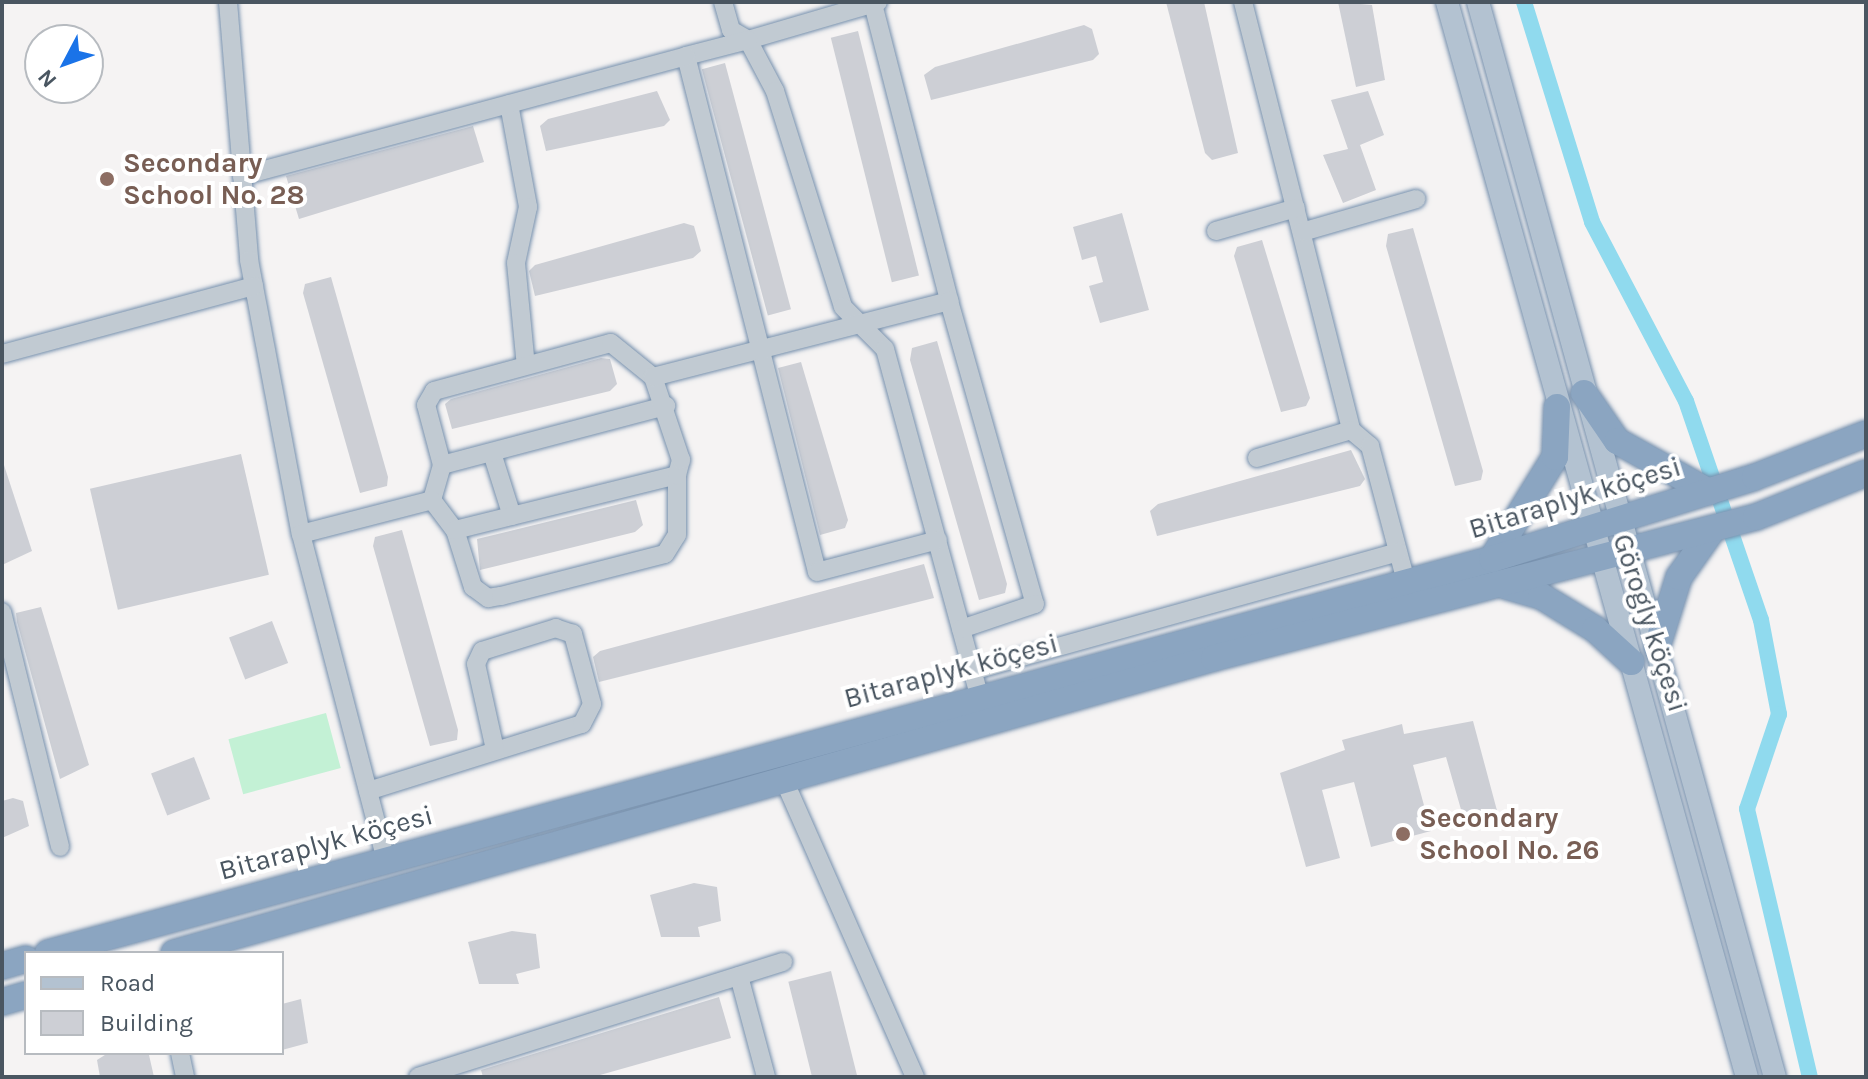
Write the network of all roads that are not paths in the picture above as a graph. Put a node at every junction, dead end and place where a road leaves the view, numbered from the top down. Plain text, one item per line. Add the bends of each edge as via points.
1 (228, 2) edge
2 (723, 2) edge
3 (1243, 2) edge
4 (1447, 2) edge
5 (1478, 2) edge
6 (876, 3) edge
7 (748, 40) junction
8 (686, 56) junction
9 (509, 104) junction
10 (242, 176) junction
11 (1416, 199) dead end
12 (1296, 208) junction
13 (1216, 231) dead end
14 (1302, 232) junction
15 (254, 286) junction
16 (949, 301) junction
17 (861, 325) junction
18 (761, 352) junction
19 (2, 354) edge
20 (526, 366) junction
21 (653, 377) junction
22 (1584, 393) junction
23 (666, 406) junction
24 (1557, 407) junction
25 (1351, 430) junction
26 (1866, 434) edge
27 (492, 453) junction
28 (1257, 458) dead end
29 (442, 465) junction
30 (1866, 473) edge
31 (677, 475) junction
32 (1693, 490) junction
33 (432, 500) junction
34 (512, 516) junction
35 (1620, 519) junction
36 (1589, 528) junction
37 (455, 530) junction
38 (301, 534) junction
39 (1703, 536) junction
40 (938, 540) junction
41 (1628, 551) junction
42 (1398, 552) junction
43 (1492, 559) junction
44 (1597, 560) junction
45 (1405, 578) junction
46 (1506, 586) junction
47 (2, 612) edge
48 (961, 629) junction
49 (1657, 647) junction
50 (1631, 662) junction
51 (972, 671) junction
52 (979, 696) junction
53 (495, 750) junction
54 (784, 780) junction
55 (368, 791) junction
56 (60, 847) dead end
57 (386, 860) junction
58 (55, 951) edge
59 (181, 951) edge
60 (24, 960) edge
61 (783, 962) dead end
62 (2, 966) edge
63 (739, 976) junction
64 (24, 996) edge
65 (2, 1002) edge
66 (180, 1055) edge
67 (763, 1076) edge
68 (185, 1077) edge
69 (418, 1077) edge
70 (915, 1077) edge
71 (1747, 1077) edge
72 (1775, 1077) edge

1 - 10 street
2 - 7 street via 731,30
3 - 12 street
4 - 24 main road, Görogly köçesi
5 - 22 main road, Görogly köçesi
6 - 7 street
6 - 16 street
7 - 8 street
7 - 17 street via 775,91 843,307
8 - 9 street
8 - 18 street
9 - 10 street
9 - 20 street via 528,207 516,263
10 - 15 street
11 - 14 street
12 - 13 street
12 - 14 street
14 - 25 street
15 - 19 street
15 - 38 street
16 - 17 street
16 - 48 street via 1035,604
17 - 18 street
17 - 40 street via 885,349
18 - 21 street
18 - 40 street via 817,572
20 - 21 street via 611,343
20 - 29 street via 434,391 426,405
21 - 23 street
22 - 32 highway via 1617,441
22 - 35 main road, Görogly köçesi
23 - 27 street
23 - 31 street via 681,460
24 - 36 main road, Görogly köçesi
24 - 43 highway via 1555,457
25 - 28 street
25 - 42 street via 1370,446
26 - 32 highway, Bitaraplyk köçesi via 1742,481
27 - 29 street
27 - 34 street
29 - 33 street
30 - 39 highway, Bitaraplyk köçesi
31 - 34 street
31 - 37 street via 677,535 665,554 501,596 488,598 473,587
32 - 35 highway, Bitaraplyk köçesi
33 - 37 street
33 - 38 street
34 - 37 street
35 - 36 highway, Bitaraplyk köçesi
35 - 41 main road, Görogly köçesi
36 - 43 highway, Bitaraplyk köçesi
36 - 44 main road, Görogly köçesi
38 - 55 street
39 - 41 highway, Bitaraplyk köçesi
39 - 49 highway via 1663,614
40 - 48 street
41 - 44 highway, Bitaraplyk köçesi
41 - 49 main road, Görogly köçesi
42 - 45 street
42 - 51 street
43 - 45 highway, Bitaraplyk köçesi
44 - 46 highway, Bitaraplyk köçesi
44 - 50 main road, Görogly köçesi
45 - 52 highway, Bitaraplyk köçesi
46 - 50 highway via 1582,621
46 - 54 highway, Bitaraplyk köçesi via 1214,658
47 - 56 street
48 - 51 street
49 - 72 main road, Görogly köçesi
50 - 71 main road, Görogly köçesi
51 - 52 street
52 - 57 highway, Bitaraplyk köçesi
53 - 53 street via 476,664 482,651 556,628 573,634 591,715 582,724
53 - 55 street
54 - 59 highway, Bitaraplyk köçesi
54 - 70 street
55 - 57 street
57 - 58 highway, Bitaraplyk köçesi
60 - 62 highway
61 - 63 street
63 - 67 street
63 - 69 street
64 - 65 highway
66 - 68 street

